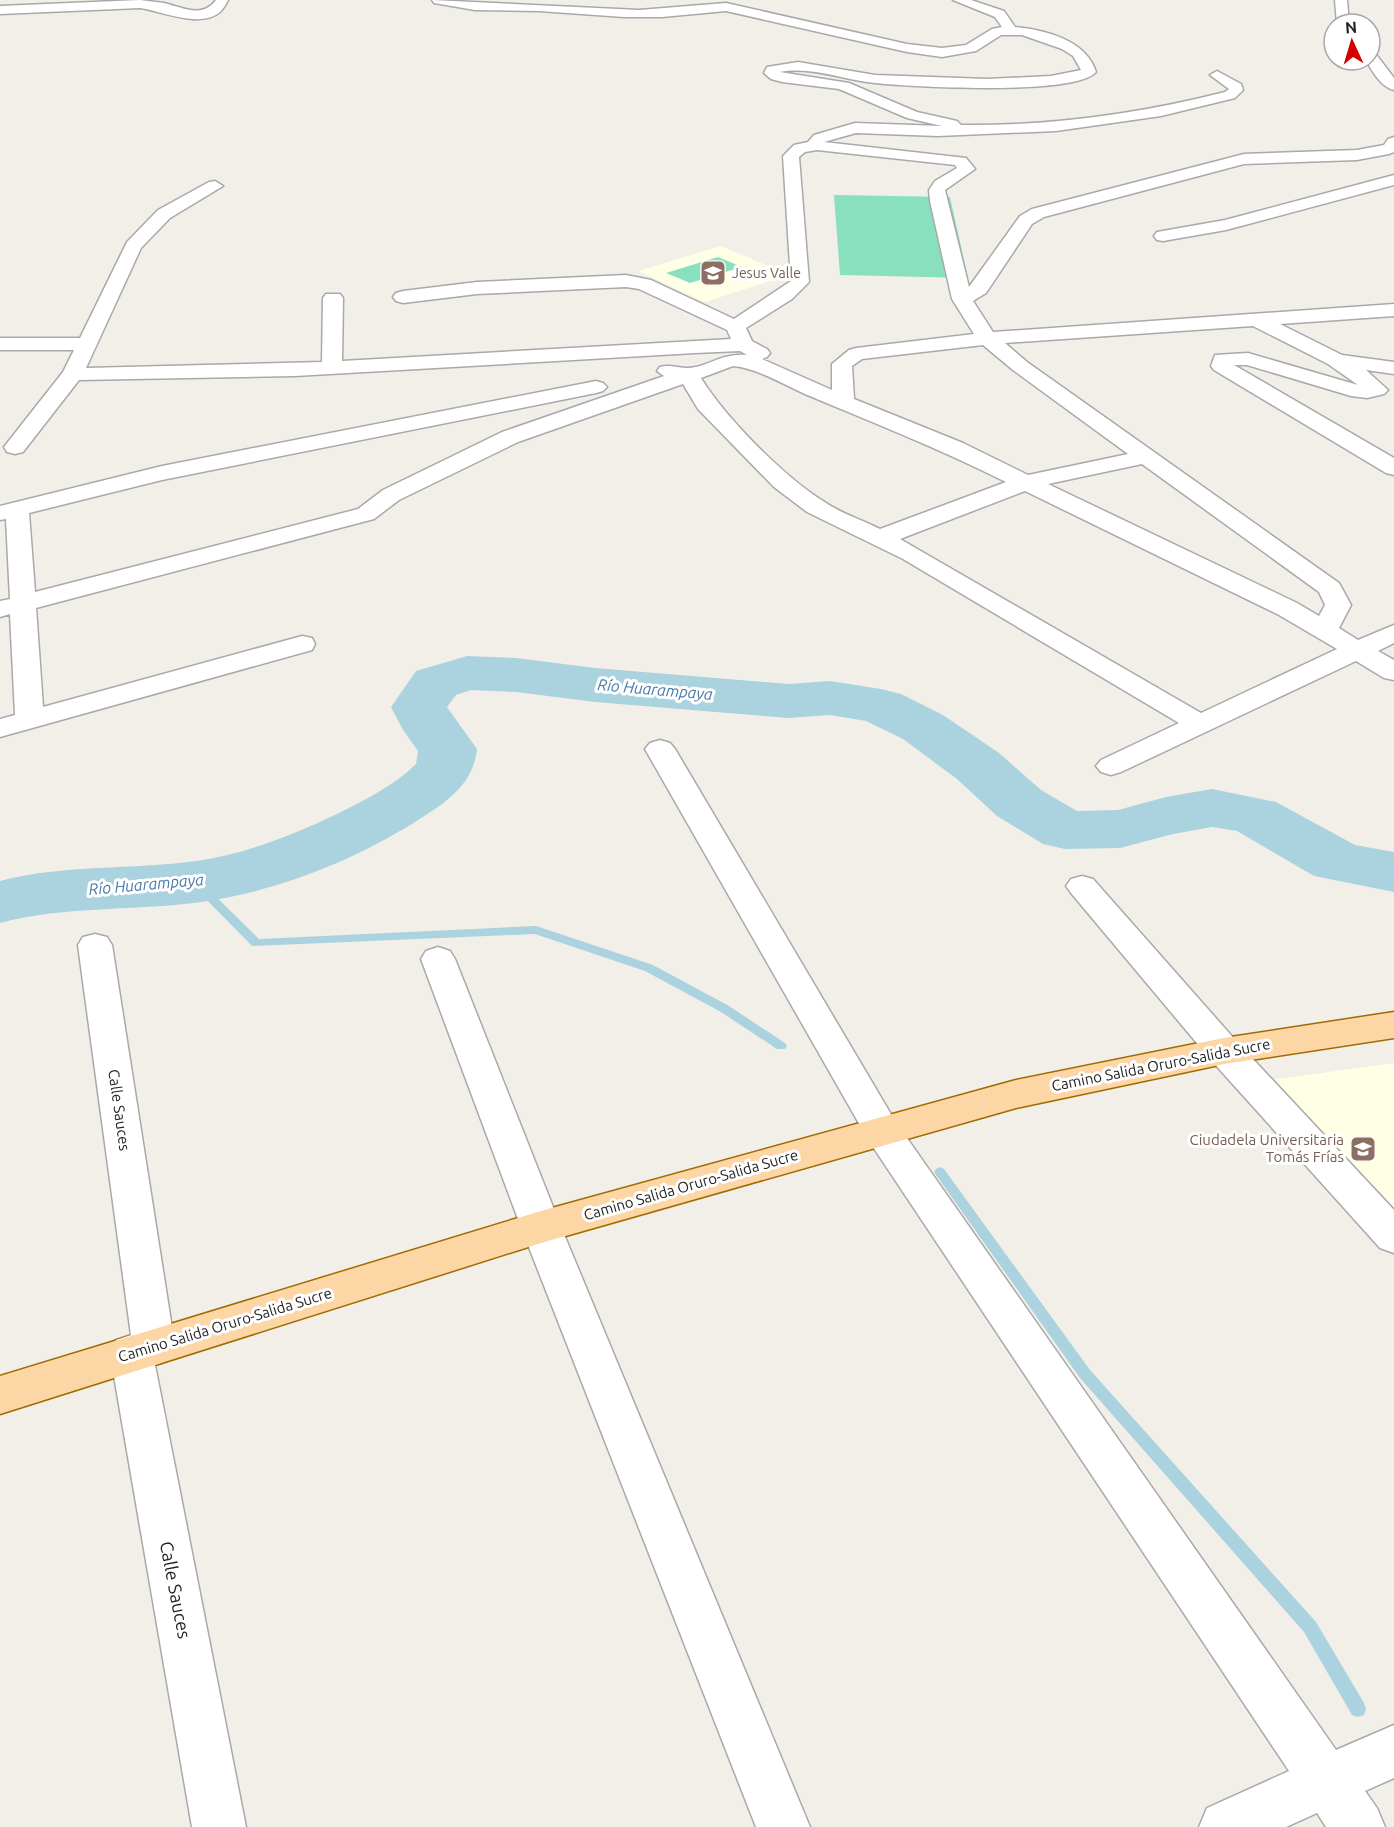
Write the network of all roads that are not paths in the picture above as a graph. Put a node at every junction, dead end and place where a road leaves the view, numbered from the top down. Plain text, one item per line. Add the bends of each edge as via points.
1 (222, 0) edge
2 (438, 0) edge
3 (960, 0) edge
4 (0, 10) edge
5 (1010, 30) junction
6 (1380, 72) edge
7 (1217, 75) dead end
8 (1394, 86) edge
9 (950, 130) junction
10 (1394, 142) edge
11 (817, 145) junction
12 (1394, 180) edge
13 (215, 186) dead end
14 (1162, 236) dead end
15 (403, 297) dead end
16 (333, 298) dead end
17 (962, 299) junction
18 (1394, 310) edge
19 (1255, 319) junction
20 (740, 336) junction
21 (987, 338) junction
22 (0, 344) edge
23 (87, 344) junction
24 (1332, 360) junction
25 (332, 368) junction
26 (1394, 368) edge
27 (73, 374) junction
28 (688, 374) junction
29 (843, 394) junction
30 (15, 447) dead end
31 (1148, 456) junction
32 (1394, 468) edge
33 (1026, 482) junction
34 (9, 510) edge
35 (880, 538) junction
36 (11, 606) edge
37 (1324, 631) junction
38 (1394, 633) edge
39 (302, 644) dead end
40 (1357, 651) junction
41 (1394, 672) edge
42 (30, 719) junction
43 (1200, 724) junction
44 (0, 728) edge
45 (660, 749) dead end
46 (1111, 766) dead end
47 (1082, 886) dead end
48 (95, 945) dead end
49 (438, 959) dead end
50 (1394, 1025) edge
51 (1224, 1051) junction
52 (882, 1131) junction
53 (542, 1227) junction
54 (1394, 1238) edge
55 (143, 1350) junction
56 (0, 1395) edge
57 (1394, 1751) edge
58 (1329, 1781) junction
59 (219, 1827) edge
60 (783, 1827) edge
61 (1226, 1827) edge
62 (1358, 1827) edge

1 - 4 street via 211,13 202,15 140,4
2 - 5 street via 472,6 636,14 698,6 726,7 935,52 968,49 993,33
3 - 5 street via 1000,14
5 - 9 street via 1036,34 1077,52 1085,59 1089,72 1063,79 988,83 875,79 810,67 780,67 771,73 775,77 843,85 909,114 946,122 955,128
6 - 8 street
7 - 9 street via 1236,90 1157,113 1021,129
9 - 11 street via 855,128 819,138 815,141
10 - 17 street via 1389,149 1357,155 1244,159 1038,213 1026,220 979,289
11 - 17 street via 960,161 965,165 967,169 937,190
11 - 20 street via 800,148 791,156 800,282 791,292 747,317
12 - 14 street via 1226,225
13 - 23 street via 164,214 133,246
15 - 20 street via 477,288 626,281 644,284
16 - 25 street
17 - 21 street
18 - 19 street
19 - 21 street
19 - 24 street
20 - 25 street via 630,349
20 - 29 street via 771,359
21 - 29 street via 856,354 842,364
21 - 31 street via 1020,366
22 - 23 street
23 - 27 street
24 - 26 street
24 - 32 street via 1377,390 1352,390 1248,358 1222,359 1221,366
25 - 27 street
27 - 30 street
28 - 29 street via 731,360 750,361
28 - 34 street via 662,370 640,374 578,392 162,473
28 - 35 street via 706,405 782,482 815,507
28 - 36 street via 510,437 391,495 366,514
29 - 33 street
31 - 33 street
31 - 37 street via 1330,588 1338,605
33 - 35 street
33 - 37 street via 1288,609
34 - 36 street
35 - 43 street
36 - 42 street
37 - 40 street
38 - 40 street
39 - 42 street
40 - 41 street
40 - 43 street
42 - 44 street
43 - 46 street
45 - 52 street
47 - 51 street
48 - 55 street, Calle Sauces
49 - 53 street
50 - 51 main road, Camino Salida Oruro-Salida Sucre
51 - 52 main road, Camino Salida Oruro-Salida Sucre via 1016,1094
51 - 54 street
52 - 53 main road, Camino Salida Oruro-Salida Sucre
52 - 58 street
53 - 55 main road, Camino Salida Oruro-Salida Sucre
53 - 60 street
55 - 56 main road, Camino Salida Oruro-Salida Sucre
55 - 59 street, Calle Sauces
57 - 58 street
58 - 61 street
58 - 62 street

